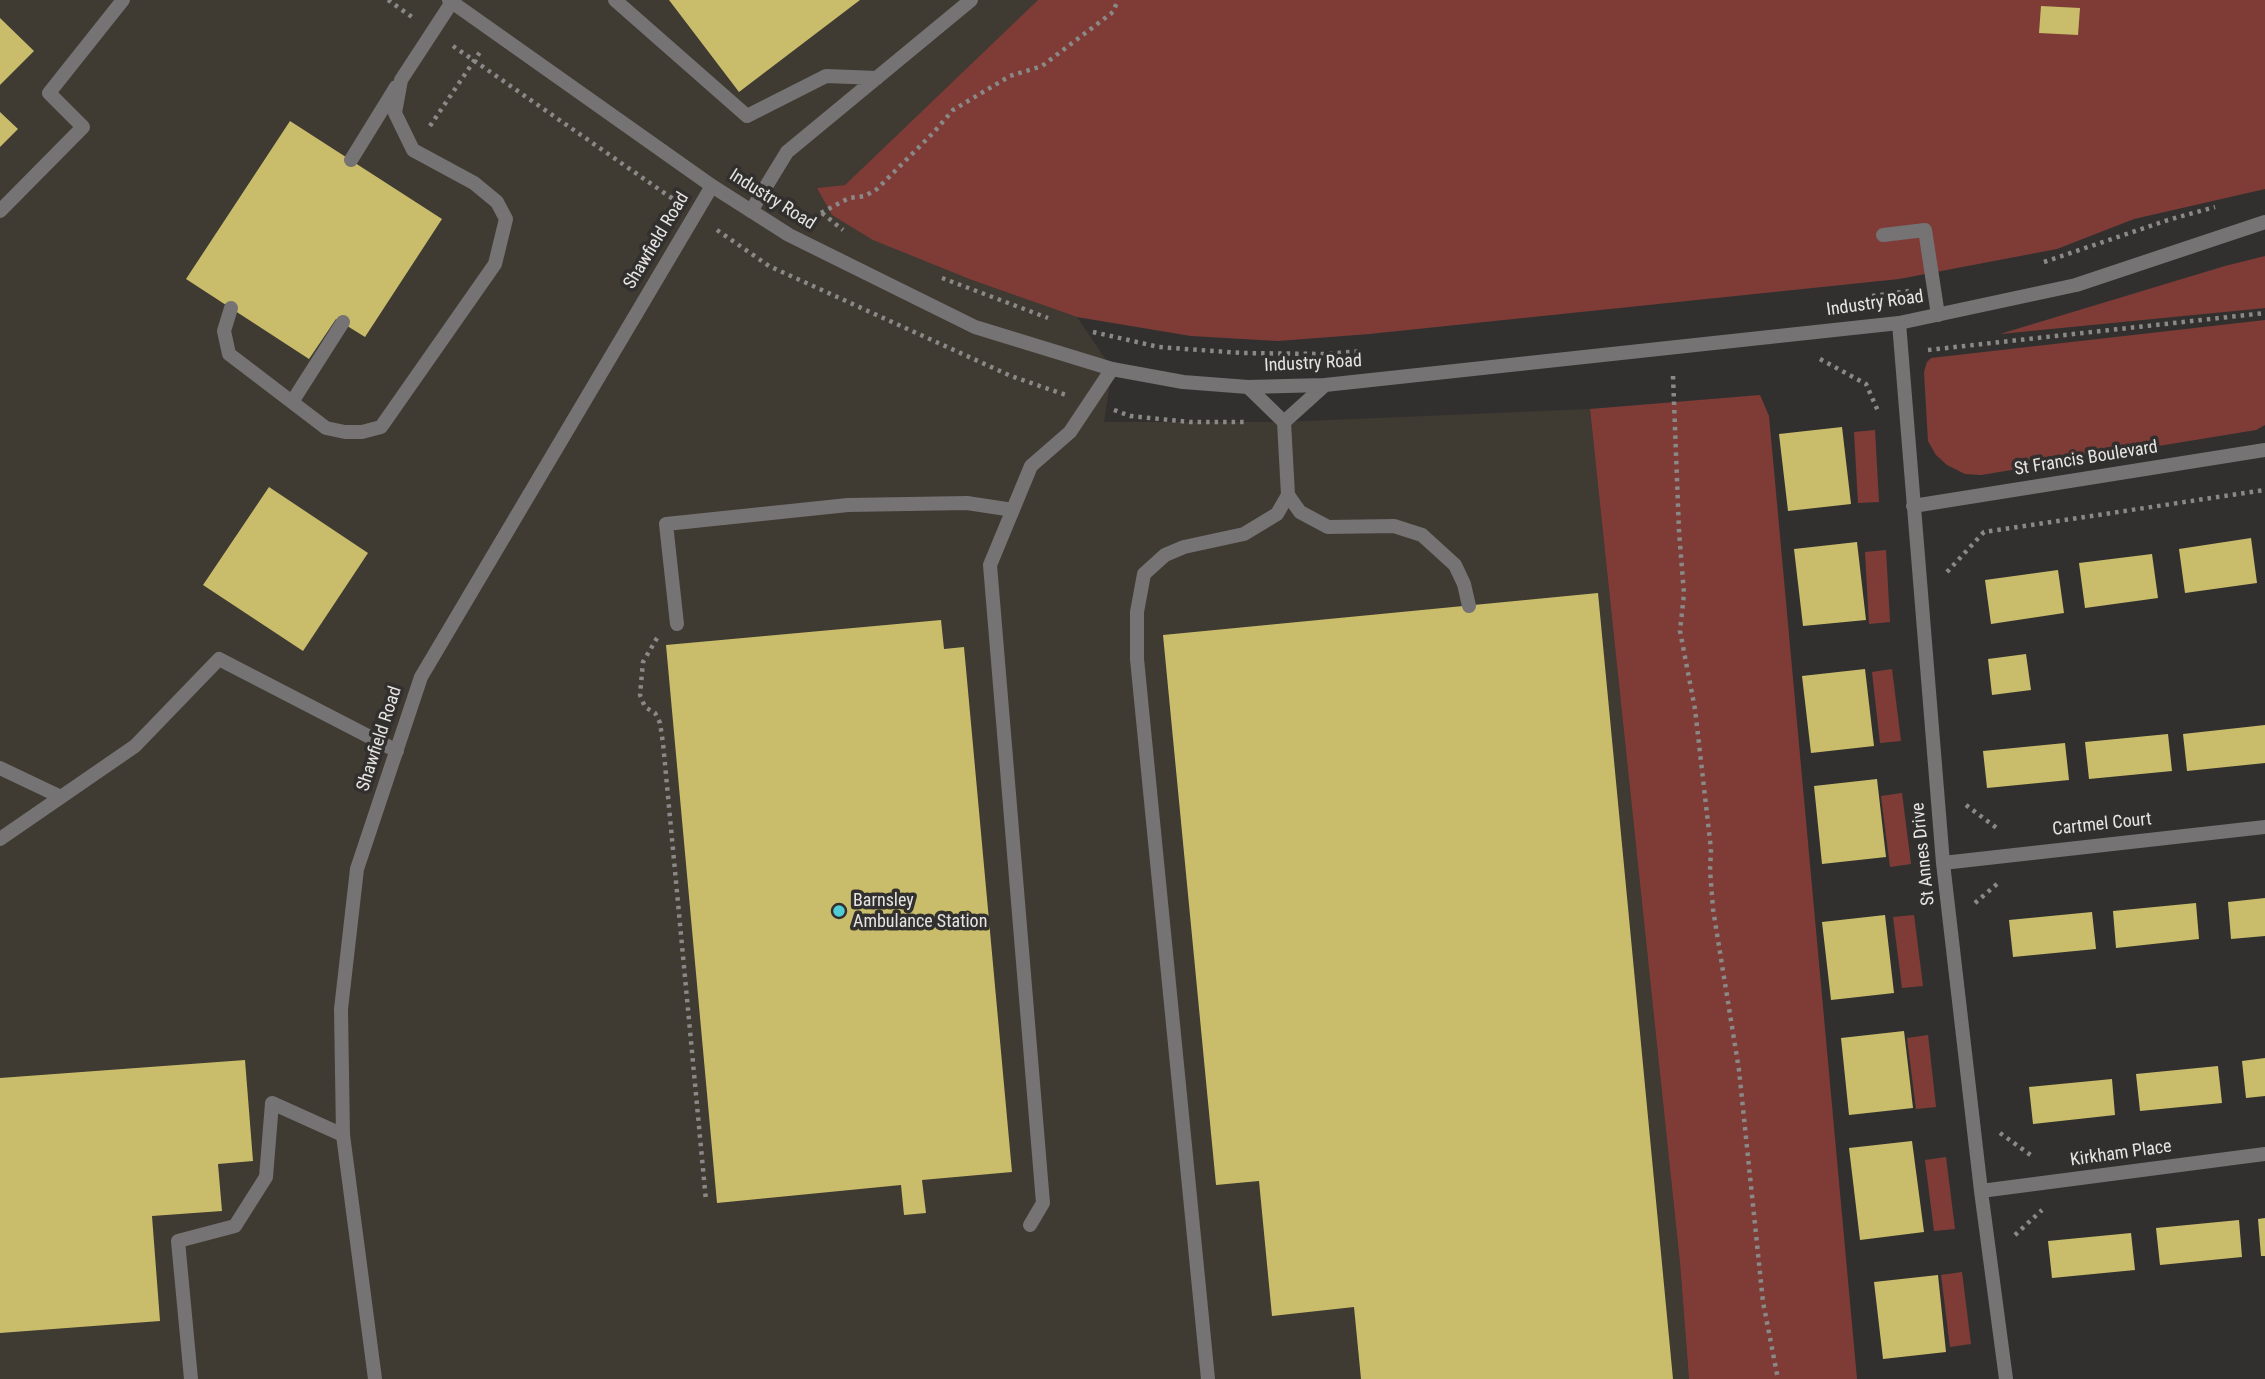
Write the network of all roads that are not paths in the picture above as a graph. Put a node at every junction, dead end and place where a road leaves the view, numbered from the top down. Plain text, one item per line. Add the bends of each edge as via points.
1 (123, 0) edge
2 (615, 0) edge
3 (971, 0) edge
4 (451, 1) edge
5 (877, 78) junction
6 (401, 80) junction
7 (351, 160) dead end
8 (712, 186) junction
9 (0, 211) edge
10 (751, 211) junction
11 (2265, 222) edge
12 (1883, 235) dead end
13 (232, 308) dead end
14 (1938, 315) junction
15 (343, 322) dead end
16 (1899, 323) junction
17 (1112, 369) junction
18 (1325, 385) junction
19 (1248, 387) junction
20 (292, 402) junction
21 (1284, 422) junction
22 (2265, 450) edge
23 (1288, 495) junction
24 (1913, 506) junction
25 (1013, 510) junction
26 (1469, 606) dead end
27 (677, 624) road end
28 (397, 751) junction
29 (0, 768) edge
30 (61, 797) junction
31 (2265, 827) edge
32 (0, 839) edge
33 (1943, 863) junction
34 (343, 1135) junction
35 (2265, 1154) edge
36 (1982, 1191) junction
37 (1030, 1225) dead end
38 (191, 1379) edge
39 (375, 1379) edge
40 (1208, 1379) edge
41 (2006, 1379) edge

1 - 9 street via 49,93 83,127
2 - 5 street via 747,116 826,76
3 - 5 street
4 - 6 street
4 - 8 street, Industry Road
5 - 10 street via 787,152
6 - 7 street
6 - 20 street via 395,113 413,149 474,183 497,202 506,219 495,264 381,427 362,432 326,428
8 - 10 street, Industry Road
8 - 28 street, Shawfield Road via 421,677
10 - 17 street, Industry Road via 789,235 975,327
11 - 14 street, Industry Road via 2076,285
12 - 14 street via 1925,230
13 - 20 street via 224,331 229,354
14 - 16 street, Industry Road
15 - 20 street
16 - 18 street, Industry Road
16 - 24 street, St Annes Drive
17 - 19 street, Industry Road
17 - 25 street via 1070,432 1031,466
18 - 19 street, Industry Road
18 - 21 street
19 - 21 street
21 - 23 street
22 - 24 street, St Francis Boulevard
23 - 26 street via 1300,512 1328,527 1395,526 1422,535 1455,565
23 - 40 street via 1277,514 1244,534 1165,555 1144,574 1137,612 1137,659
24 - 33 street, St Annes Drive
25 - 27 street via 968,503 848,505 666,524
25 - 37 street via 990,565 1043,1203
28 - 30 street via 219,659 135,746
28 - 34 street, Shawfield Road via 357,869 341,1009
29 - 30 street
30 - 32 street
31 - 33 street, Cartmel Court
33 - 36 street, St Annes Drive
34 - 38 street via 272,1103 265,1177 235,1226 178,1241
34 - 39 street, Shawfield Road
35 - 36 street, Kirkham Place
36 - 41 street, St Annes Drive

